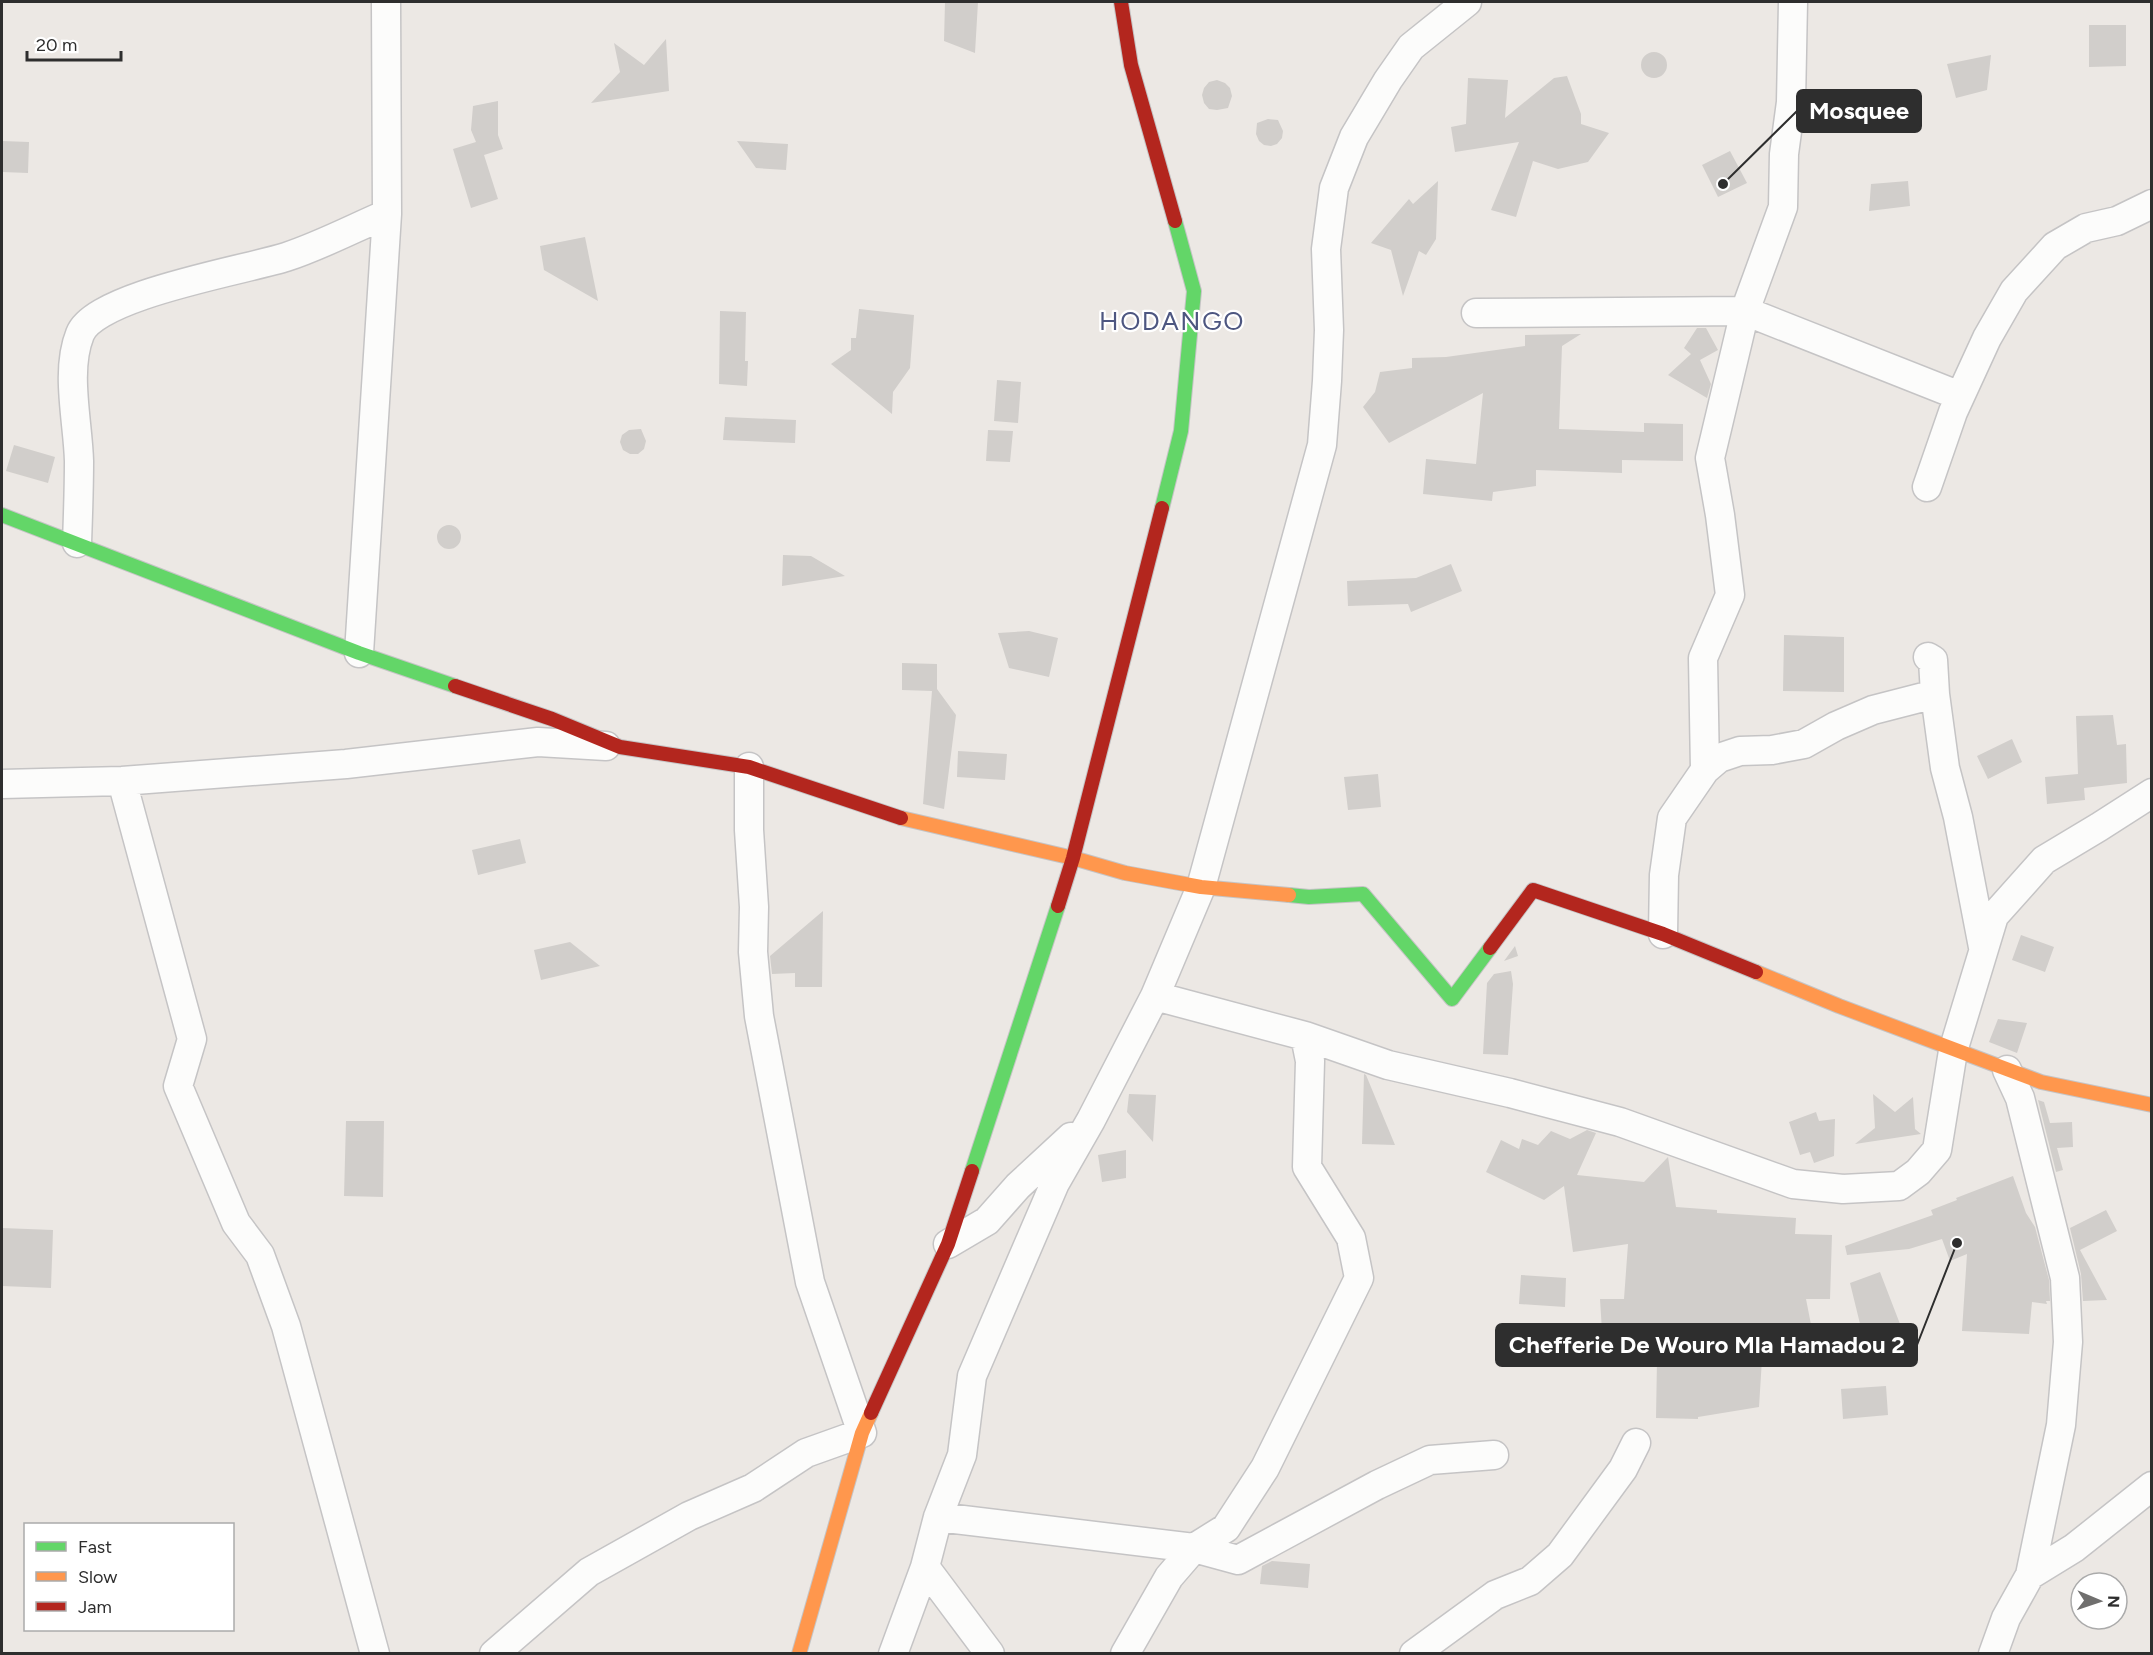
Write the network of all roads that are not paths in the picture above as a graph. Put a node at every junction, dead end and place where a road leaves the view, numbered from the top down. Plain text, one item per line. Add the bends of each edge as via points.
1 (386, 2) edge
2 (1121, 2) edge
3 (1467, 2) edge
4 (1793, 2) edge
5 (2151, 204) edge
6 (387, 214) junction
7 (1745, 311) junction
8 (1476, 313) dead end
9 (1960, 396) junction
10 (1927, 487) dead end
11 (2, 515) edge
12 (77, 543) junction
13 (359, 652) junction
14 (1928, 657) dead end
15 (1935, 694) junction
16 (620, 747) junction
17 (749, 767) junction
18 (1705, 770) junction
19 (122, 781) junction
20 (2, 784) edge
21 (2151, 793) edge
22 (1073, 858) junction
23 (1201, 887) junction
24 (1664, 934) junction
25 (1983, 948) junction
26 (1155, 996) junction
27 (1305, 1036) junction
28 (1953, 1051) junction
29 (2007, 1070) junction
30 (2151, 1105) edge
31 (1091, 1120) junction
32 (948, 1244) junction
33 (862, 1433) junction
34 (1636, 1443) dead end
35 (1494, 1455) dead end
36 (2151, 1486) edge
37 (938, 1518) junction
38 (1194, 1548) junction
39 (925, 1567) junction
40 (2030, 1575) junction
41 (375, 1653) edge
42 (494, 1653) edge
43 (799, 1653) edge
44 (893, 1653) edge
45 (990, 1653) edge
46 (1125, 1653) edge
47 (1413, 1653) edge
48 (1993, 1653) edge

1 - 6 street
2 - 22 street via 1131,65 1194,291 1181,431
3 - 23 street via 1411,47 1354,137 1334,188 1326,249 1329,330 1322,445
4 - 7 street via 1783,207
5 - 9 street via 2117,221 2086,228 2055,246 2014,291
6 - 12 street via 287,257 115,305 80,331 73,359 79,461
6 - 13 street
7 - 8 street
7 - 9 street
7 - 18 street via 1710,458 1730,595 1703,658
9 - 10 street
11 - 12 street
12 - 13 street
13 - 16 street via 552,719
14 - 15 street via 1933,660
15 - 18 street via 1873,710 1804,744 1740,751 1719,758
15 - 25 street via 1945,768
16 - 17 street
16 - 19 street via 538,742 346,764
17 - 22 street via 892,816
17 - 33 street via 753,952 759,1016 810,1282
18 - 24 street via 1672,818 1664,875
19 - 20 street
19 - 41 street via 192,1039 178,1086 236,1224 260,1255 286,1326
21 - 25 street via 2044,860 1994,916
22 - 23 street via 1125,873
22 - 32 street
23 - 24 street via 1309,897 1363,894 1452,999 1533,891
23 - 26 street
24 - 28 street
25 - 28 street
26 - 27 street
26 - 31 street
27 - 28 street via 1388,1065 1620,1122 1793,1184 1843,1190 1899,1186 1937,1150
27 - 38 street via 1310,1061 1307,1167 1351,1238 1359,1278 1265,1468 1226,1528
28 - 29 street
29 - 30 street via 2041,1082
29 - 40 street via 2020,1098 2065,1278 2068,1331 2061,1425
31 - 32 street via 1018,1185 987,1221
31 - 37 street via 1055,1183 972,1376 962,1455
32 - 33 street
33 - 42 street via 806,1453 753,1488 689,1516 589,1572
33 - 43 street
34 - 47 street via 1623,1469 1560,1555 1530,1581 1495,1595
35 - 38 street via 1430,1460 1238,1560
36 - 40 street via 2074,1548
37 - 38 street
37 - 39 street
38 - 46 street via 1169,1577
39 - 44 street
39 - 45 street
40 - 48 street via 2006,1618

